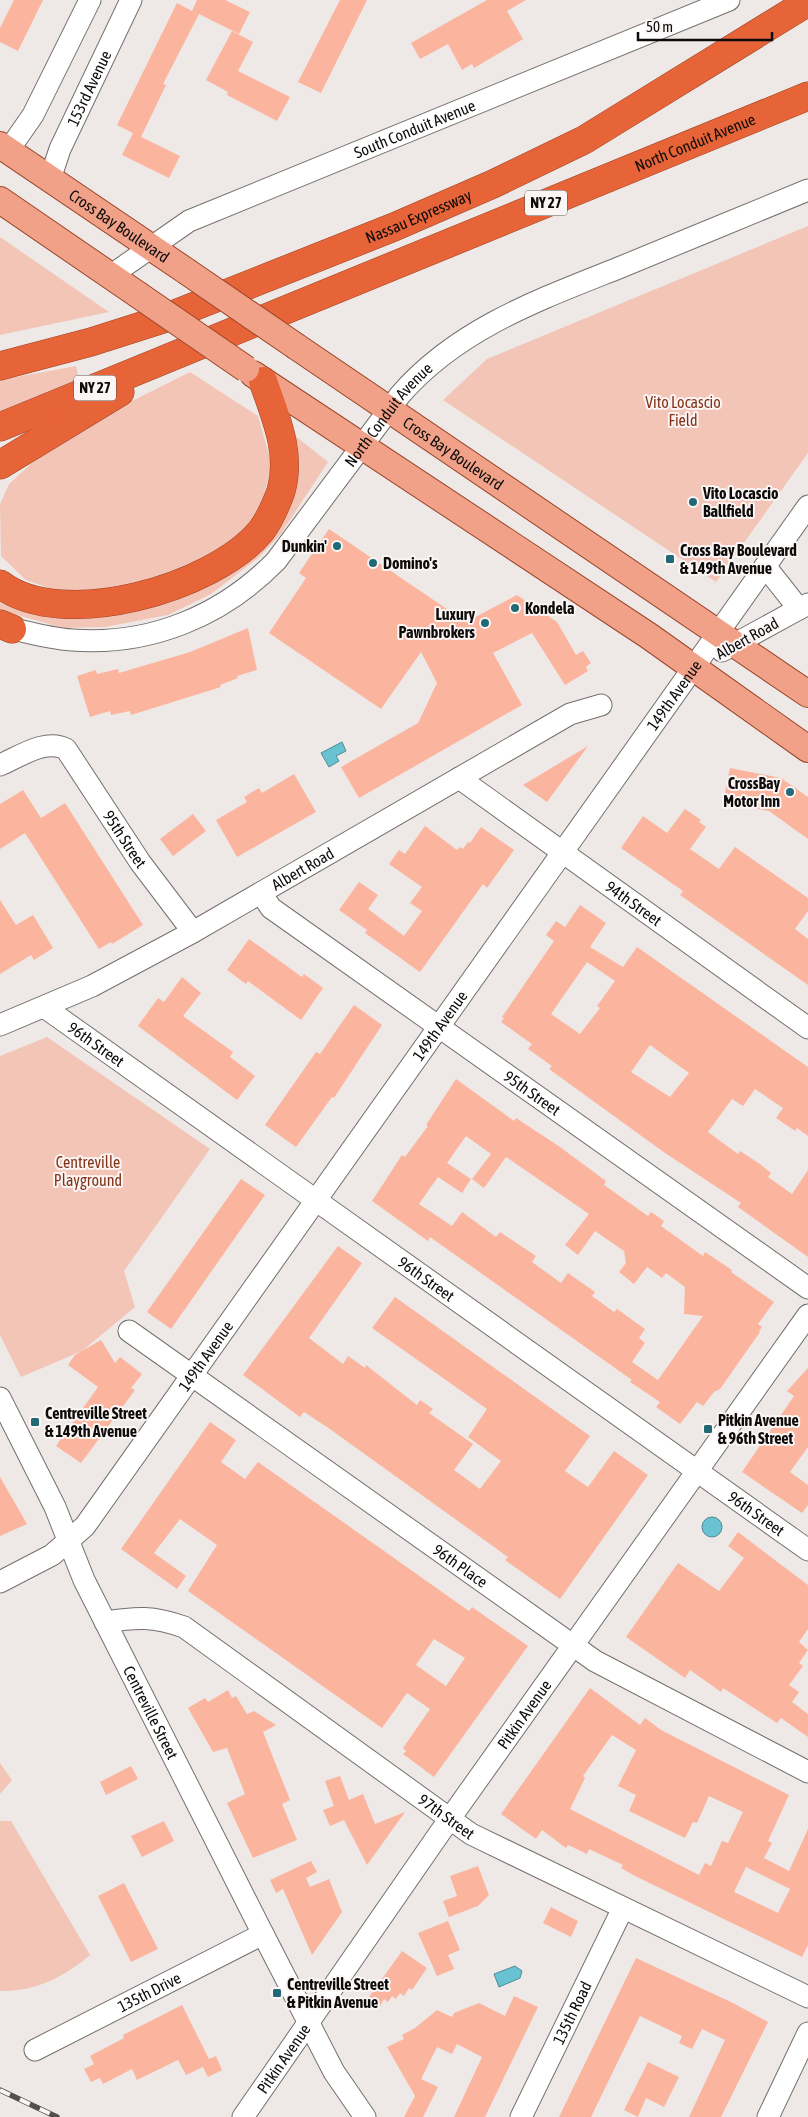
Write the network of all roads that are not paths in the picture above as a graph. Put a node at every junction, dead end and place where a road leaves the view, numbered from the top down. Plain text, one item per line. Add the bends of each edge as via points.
1 (90, 0) edge
2 (131, 0) edge
3 (729, 0) edge
4 (808, 2) edge
5 (808, 96) edge
6 (4, 148) edge
7 (50, 179) junction
8 (808, 190) edge
9 (0, 200) edge
10 (151, 248) junction
11 (110, 276) junction
12 (189, 349) junction
13 (0, 366) edge
14 (254, 375) junction
15 (389, 409) junction
16 (0, 427) edge
17 (361, 445) junction
18 (0, 465) edge
19 (808, 506) edge
20 (765, 566) junction
21 (0, 584) edge
22 (804, 606) edge
23 (4, 626) edge
24 (726, 639) junction
25 (694, 667) junction
26 (808, 694) edge
27 (601, 705) dead end
28 (808, 749) edge
29 (0, 765) edge
30 (459, 778) junction
31 (562, 854) junction
32 (261, 893) junction
33 (193, 932) junction
34 (44, 1007) junction
35 (0, 1025) edge
36 (439, 1028) junction
37 (808, 1028) edge
38 (316, 1201) junction
39 (808, 1288) edge
40 (808, 1315) edge
41 (129, 1331) dead end
42 (192, 1375) junction
43 (0, 1398) edge
44 (696, 1472) junction
45 (68, 1541) junction
46 (808, 1550) edge
47 (0, 1582) edge
48 (105, 1622) junction
49 (574, 1645) junction
50 (808, 1772) edge
51 (450, 1819) junction
52 (623, 1908) junction
53 (263, 1934) junction
54 (808, 1997) edge
55 (310, 2024) junction
56 (808, 2033) edge
57 (35, 2050) dead end
58 (243, 2117) edge
59 (365, 2117) edge
60 (521, 2117) edge
61 (768, 2117) edge

1 - 6 street via 33,115
2 - 7 street, 153rd Avenue via 60,149
3 - 10 street, South Conduit Avenue via 189,221
4 - 13 highway, Nassau Expressway / NY 27 via 591,135 485,188 160,320
5 - 12 highway, North Conduit Avenue / NY 27
6 - 7 main road, Cross Bay Boulevard
7 - 10 main road, Cross Bay Boulevard
8 - 15 street, North Conduit Avenue via 486,325 434,360
9 - 11 main road
10 - 11 street, South Conduit Avenue
10 - 15 main road, Cross Bay Boulevard, bridge
11 - 14 main road, bridge
12 - 16 highway, North Conduit Avenue / NY 27
12 - 18 highway
14 - 17 main road
14 - 21 highway via 283,442 284,476 267,522 242,549 187,580 112,601 80,604 36,602
15 - 17 street, North Conduit Avenue
15 - 24 main road, Cross Bay Boulevard
17 - 23 street, North Conduit Avenue via 276,561 214,610 164,630 110,640 71,640
17 - 25 main road
19 - 20 street
20 - 22 street, Albert Road
20 - 24 street
22 - 24 street, Albert Road
24 - 25 street, Albert Road
24 - 26 main road, Cross Bay Boulevard
25 - 28 main road
25 - 31 street, 149th Avenue
27 - 30 street, Albert Road via 570,714
29 - 33 street, 95th Street via 40,748 59,745 71,754 140,862
30 - 31 street, 94th Street
30 - 32 street, Albert Road
31 - 36 street, 149th Avenue
31 - 37 street, 94th Street
32 - 33 street, Albert Road
32 - 36 street, 95th Street via 271,908
33 - 34 street, Albert Road via 92,986
34 - 35 street, Albert Road
34 - 38 street, 96th Street
36 - 38 street, 149th Avenue
36 - 39 street, 95th Street
38 - 42 street, 149th Avenue
38 - 44 street, 96th Street
40 - 44 street, Pitkin Avenue
41 - 42 street, 96th Place
42 - 45 street, 149th Avenue via 85,1526
42 - 49 street, 96th Place
43 - 45 street, Centreville Street via 55,1506
44 - 46 street, 96th Street
44 - 49 street, Pitkin Avenue
45 - 47 street, 149th Avenue via 52,1555
45 - 48 street, Centreville Street
48 - 51 street, 97th Street via 159,1618 184,1627
48 - 53 street, Centreville Street
49 - 50 street, 96th Place via 596,1661
49 - 51 street, Pitkin Avenue
51 - 52 street, 97th Street via 471,1834
51 - 55 street, Pitkin Avenue
52 - 54 street, 97th Street
52 - 60 street, 135th Road
53 - 55 street, Centreville Street
53 - 57 street, 135th Drive
55 - 58 street, Pitkin Avenue
55 - 59 street, Centreville Street via 341,2085
56 - 61 street

